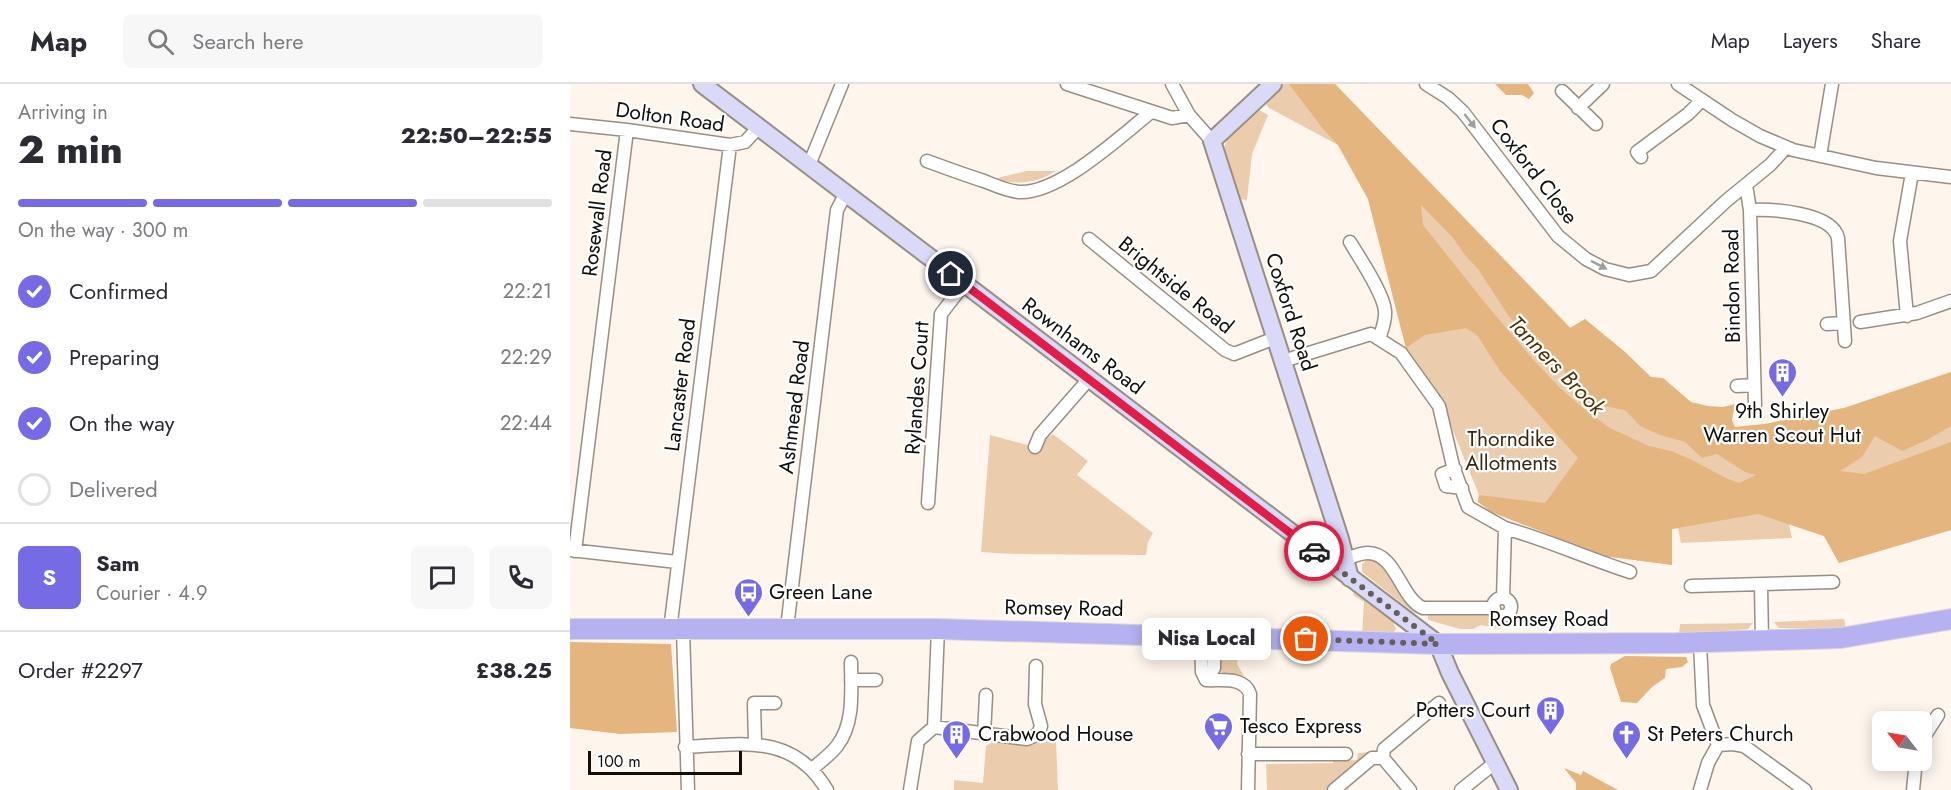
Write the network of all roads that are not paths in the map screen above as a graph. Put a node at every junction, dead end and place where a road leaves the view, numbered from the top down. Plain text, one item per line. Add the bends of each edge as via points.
1 (702, 84) edge
2 (842, 84) edge
3 (1067, 84) edge
4 (1172, 84) edge
5 (1273, 84) edge
6 (1426, 84) edge
7 (1603, 84) edge
8 (1678, 84) edge
9 (1832, 84) edge
10 (1562, 91) dead end
11 (1701, 101) junction
12 (1578, 108) junction
13 (1151, 112) junction
14 (1189, 115) junction
15 (570, 124) edge
16 (1596, 124) dead end
17 (758, 128) junction
18 (627, 130) junction
19 (1212, 141) junction
20 (730, 145) junction
21 (1784, 146) junction
22 (1820, 156) junction
23 (1641, 157) dead end
24 (927, 161) dead end
25 (809, 165) junction
26 (1912, 173) junction
27 (1951, 177) edge
28 (1746, 185) junction
29 (846, 193) junction
30 (1749, 210) junction
31 (1089, 239) dead end
32 (1350, 242) dead end
33 (964, 284) junction
34 (1951, 302) edge
35 (1907, 316) junction
36 (1860, 322) dead end
37 (1843, 323) junction
38 (1827, 324) dead end
39 (1275, 338) junction
40 (1379, 339) junction
41 (1845, 341) dead end
42 (1283, 361) junction
43 (1089, 379) junction
44 (1754, 385) junction
45 (1737, 386) dead end
46 (1755, 405) dead end
47 (1035, 447) dead end
48 (928, 503) dead end
49 (1504, 528) junction
50 (572, 550) edge
51 (1345, 559) junction
52 (677, 562) junction
53 (1630, 572) dead end
54 (1350, 578) junction
55 (1833, 582) dead end
56 (1691, 585) dead end
57 (1761, 585) junction
58 (1951, 619) edge
59 (788, 628) junction
60 (570, 629) edge
61 (939, 629) junction
62 (676, 630) junction
63 (1208, 637) junction
64 (1762, 642) junction
65 (1700, 643) junction
66 (1438, 644) junction
67 (851, 662) dead end
68 (1036, 666) dead end
69 (851, 680) junction
70 (876, 680) dead end
71 (986, 695) dead end
72 (775, 703) dead end
73 (1439, 703) dead end
74 (1938, 715) dead end
75 (1932, 724) edge
76 (934, 727) junction
77 (984, 735) junction
78 (755, 743) junction
79 (1718, 746) junction
80 (685, 747) junction
81 (1248, 754) junction
82 (1346, 754) dead end
83 (1383, 758) junction
84 (1496, 762) junction
85 (812, 769) junction
86 (1915, 771) edge
87 (688, 790) edge
88 (827, 790) edge
89 (910, 790) edge
90 (1248, 790) edge
91 (1334, 790) edge
92 (1410, 790) edge
93 (1461, 790) edge
94 (1509, 790) edge
95 (1700, 790) edge
96 (1805, 790) edge
97 (1912, 790) edge

1 - 17 street, Rownhams Road
2 - 25 street
3 - 13 street
4 - 14 street
5 - 19 street
6 -> 28 street, Coxford Close via 1463,112 1558,236 1605,269 1629,275 1651,271
7 - 12 street
8 - 11 street
9 - 22 street
10 - 12 street
11 - 21 street
11 - 23 street via 1637,152
12 - 16 street
13 - 14 street via 1172,118
13 - 24 street via 1078,169 1041,189 1019,192
14 - 19 street
15 - 18 street, Dolton Road
17 - 20 street, Dolton Road via 745,142
17 - 25 street, Rownhams Road
18 - 20 street, Dolton Road
18 - 50 street, Rosewall Road
19 - 39 street, Coxford Road
20 - 52 street, Lancaster Road
21 - 22 street
21 - 28 street, Coxford Close via 1778,157
22 - 26 street
25 - 29 street, Rownhams Road
26 - 27 street
26 - 35 street via 1900,241
28 - 30 street, Bindon Road
29 - 33 street, Rownhams Road
29 - 59 street, Ashmead Road via 837,210
30 - 37 street via 1783,211 1833,227 1838,238
30 - 44 street, Bindon Road
31 - 39 street, Brightside Road via 1225,350 1234,354
32 - 40 street via 1382,299 1385,311
33 - 43 street, Rownhams Road
33 - 48 street, Rylandes Court via 941,314
34 - 35 street
35 - 36 street
37 - 38 street
37 - 41 street
39 - 42 street, Coxford Road
40 - 42 street via 1371,334
40 - 49 street via 1401,353 1439,406 1455,469 1442,474 1446,486 1462,488 1468,507
42 - 51 street, Coxford Road
43 - 47 street via 1040,435
43 - 54 street, Rownhams Road
44 - 45 street
44 - 46 street, Bindon Road
49 - 51 street via 1503,598 1510,604 1508,613 1501,615 1494,608 1423,608 1414,602 1395,571 1376,555 1365,553
49 - 53 street via 1539,537
50 - 52 street
51 - 54 street, Coxford Road
52 - 62 street, Lancaster Road via 672,608
54 - 66 street, Rownhams Road
55 - 57 street
56 - 57 street
57 - 64 street
58 - 64 main road, Romsey Road via 1841,638
59 - 61 main road, Romsey Road
59 - 62 main road, Romsey Road
60 - 62 main road, Romsey Road
61 - 63 main road, Romsey Road
61 - 76 street
62 - 80 street
63 - 66 main road, Romsey Road
63 - 81 street via 1202,672 1206,680 1241,682 1250,694
64 - 65 main road, Romsey Road
65 - 66 main road, Romsey Road
65 - 79 street via 1703,705
66 - 84 street
67 - 69 street
68 - 77 street via 1035,704 1041,726 1038,734 1027,739
69 - 70 street
69 - 85 street via 847,732 837,747
71 - 77 street
72 - 78 street via 754,703
73 - 83 street via 1384,749
74 - 75 street
76 - 77 street
76 - 89 street via 918,741
78 - 80 street
78 - 85 street via 789,754
79 - 95 street
79 - 96 street via 1744,746
80 - 87 street
81 - 82 street
81 - 90 street
83 - 91 street via 1372,758
83 - 92 street
84 - 93 street
84 - 94 street
85 - 88 street
86 - 97 street

